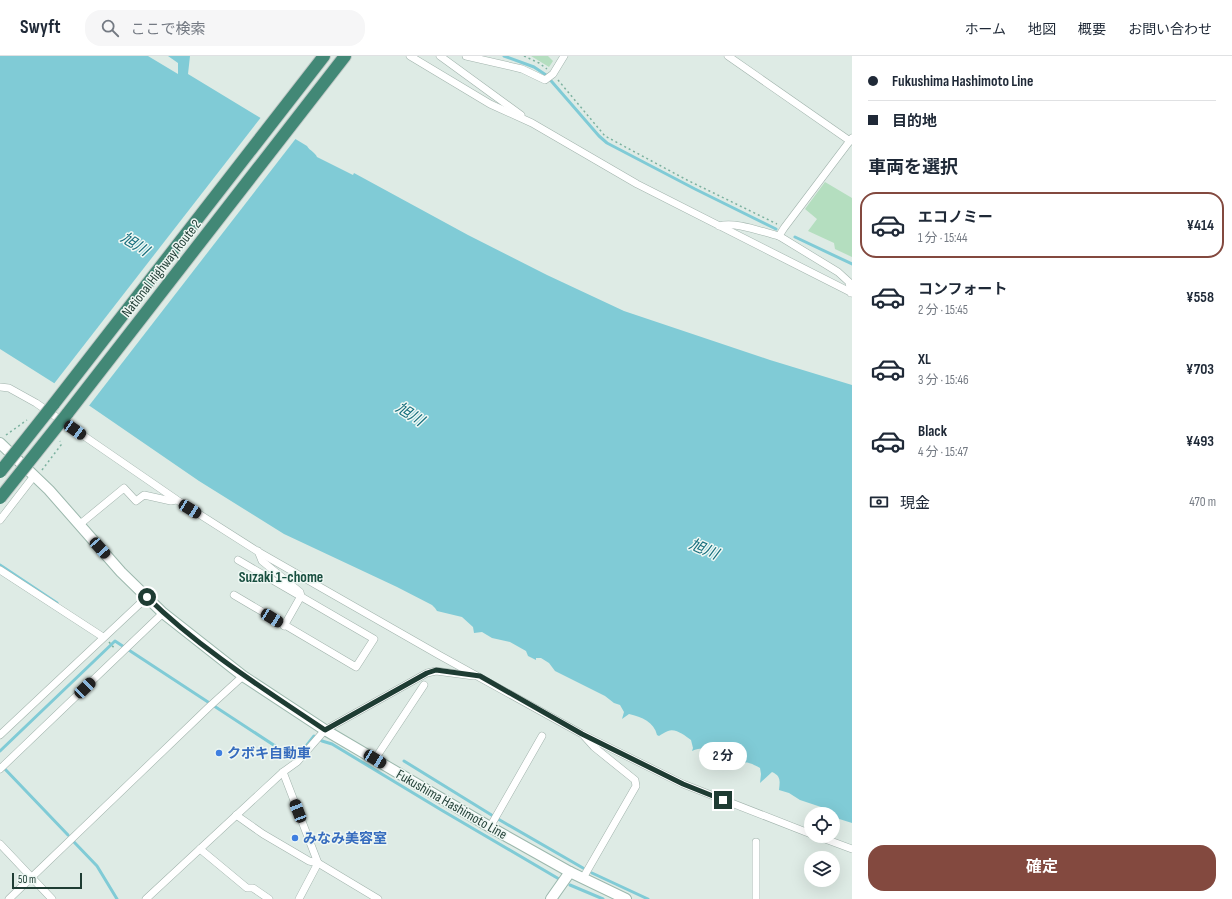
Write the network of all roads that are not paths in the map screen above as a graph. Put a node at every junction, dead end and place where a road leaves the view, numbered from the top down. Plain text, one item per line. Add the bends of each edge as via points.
1 (324, 56) edge
2 (346, 56) edge
3 (410, 56) edge
4 (441, 56) edge
5 (466, 56) edge
6 (564, 56) edge
7 (728, 56) edge
8 (532, 124) junction
9 (851, 140) edge
10 (719, 226) junction
11 (779, 236) junction
12 (851, 293) edge
13 (0, 387) edge
14 (1, 447) edge
15 (0, 472) edge
16 (34, 476) junction
17 (0, 498) edge
18 (177, 500) junction
19 (0, 520) edge
20 (79, 525) junction
21 (258, 550) junction
22 (238, 560) dead end
23 (0, 570) edge
24 (234, 595) dead end
25 (301, 596) junction
26 (147, 597) junction
27 (164, 613) junction
28 (284, 626) junction
29 (105, 636) junction
30 (243, 676) junction
31 (480, 676) junction
32 (424, 685) dead end
33 (582, 734) junction
34 (0, 735) edge
35 (320, 735) junction
36 (542, 736) dead end
37 (375, 759) junction
38 (2, 767) edge
39 (283, 772) junction
40 (236, 815) junction
41 (493, 820) junction
42 (804, 832) edge
43 (756, 842) dead end
44 (836, 843) edge
45 (0, 844) edge
46 (200, 849) junction
47 (852, 849) edge
48 (318, 863) junction
49 (570, 872) junction
50 (32, 877) junction
51 (583, 878) junction
52 (9, 899) edge
53 (52, 899) edge
54 (146, 899) edge
55 (269, 899) edge
56 (299, 899) edge
57 (378, 899) edge
58 (551, 899) edge
59 (626, 899) edge
60 (756, 899) edge

1 - 15 highway, National Highway Route 2, bridge
2 - 17 highway, National Highway Route 2, bridge
3 - 8 street via 490,104
4 - 8 street
5 - 6 street via 522,69 545,80
7 - 9 street
8 - 10 street via 637,184
9 - 11 street
10 - 11 street via 733,224
10 - 12 street
11 - 12 street via 838,272 849,282
13 - 18 street via 9,388 36,403
14 - 16 main road, Fukushima Hashimoto Line
16 - 19 street
16 - 20 main road, Fukushima Hashimoto Line
18 - 20 street via 144,495 136,501 124,488
18 - 21 street
20 - 26 main road, Fukushima Hashimoto Line
21 - 25 street via 262,561 300,592
21 - 31 street
22 - 25 street
23 - 29 street
24 - 28 street
25 - 28 street
25 - 28 street via 374,639 356,668
26 - 27 main road, Fukushima Hashimoto Line
26 - 29 street
27 - 30 main road, Fukushima Hashimoto Line
27 - 38 street
29 - 34 street
30 - 35 main road, Fukushima Hashimoto Line
30 - 50 street
31 - 33 street
31 - 35 street via 436,670 427,673
32 - 37 street
33 - 42 street via 683,784
33 - 51 street via 635,780 636,786
35 - 37 main road, Fukushima Hashimoto Line
35 - 39 street via 297,762
36 - 41 street
37 - 41 main road, Fukushima Hashimoto Line
39 - 40 street
39 - 48 street
40 - 46 street
40 - 48 street via 309,861
41 - 49 main road, Fukushima Hashimoto Line
43 - 60 street
44 - 47 street
45 - 50 street
46 - 54 street
46 - 55 street via 247,888 252,888
48 - 56 street
48 - 57 street
49 - 51 main road, Fukushima Hashimoto Line
49 - 58 main road
50 - 52 street
50 - 53 street
51 - 59 main road, Fukushima Hashimoto Line

